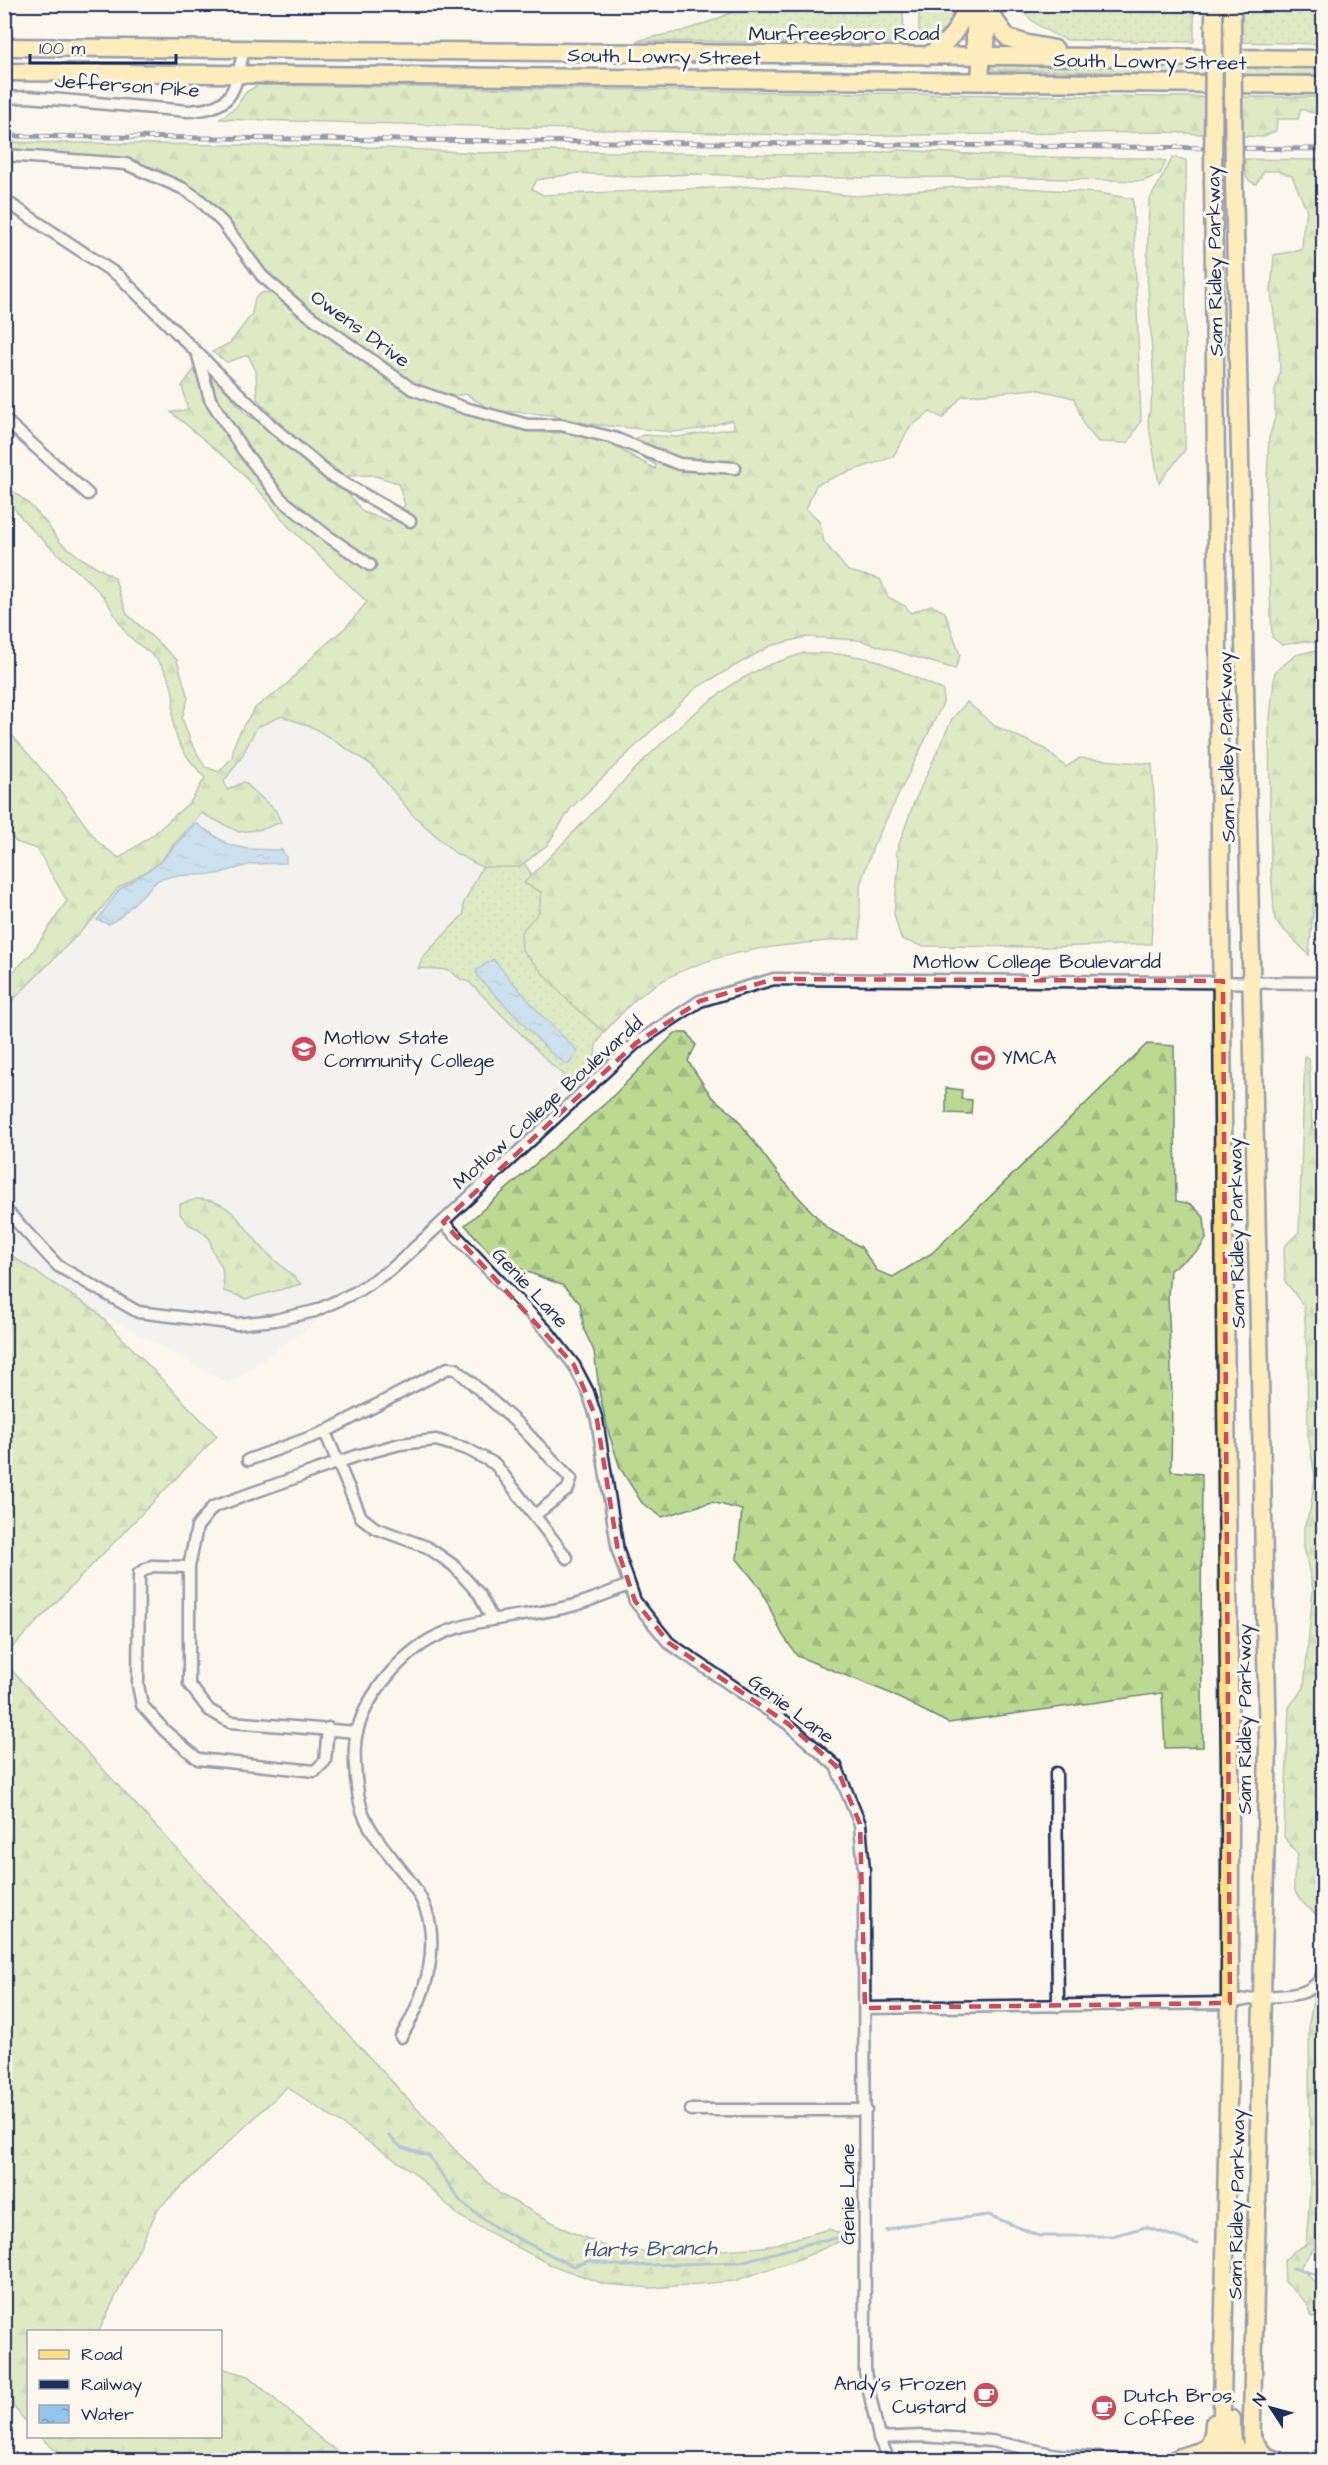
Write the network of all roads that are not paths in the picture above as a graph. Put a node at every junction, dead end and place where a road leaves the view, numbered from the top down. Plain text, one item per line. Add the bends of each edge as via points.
1 (967, 4) edge
2 (984, 7) edge
3 (1213, 7) edge
4 (1231, 8) edge
5 (4, 47) edge
6 (244, 49) junction
7 (982, 52) junction
8 (927, 56) junction
9 (1115, 58) junction
10 (1323, 59) edge
11 (4, 72) edge
12 (238, 74) junction
13 (980, 81) junction
14 (1323, 85) edge
15 (4, 98) edge
16 (4, 155) edge
17 (4, 200) edge
18 (197, 352) junction
19 (4, 419) edge
20 (735, 468) dead end
21 (88, 494) dead end
22 (410, 521) dead end
23 (370, 565) dead end
24 (1223, 981) junction
25 (1253, 982) junction
26 (1323, 983) edge
27 (4, 1208) edge
28 (443, 1222) junction
29 (325, 1432) junction
30 (248, 1460) dead end
31 (339, 1462) junction
32 (535, 1515) junction
33 (567, 1557) dead end
34 (189, 1567) junction
35 (629, 1585) junction
36 (492, 1619) junction
37 (328, 1728) junction
38 (357, 1732) junction
39 (1056, 1773) dead end
40 (1323, 1970) edge
41 (1263, 1997) junction
42 (1230, 2003) junction
43 (1058, 2006) junction
44 (865, 2007) junction
45 (401, 2037) dead end
46 (691, 2110) dead end
47 (866, 2110) junction
48 (1224, 2294) junction
49 (1252, 2436) junction
50 (879, 2439) junction
51 (1182, 2458) edge
52 (889, 2460) edge
53 (1127, 2460) edge
54 (1222, 2460) edge
55 (1251, 2460) edge
56 (1277, 2460) edge

1 - 8 main road via 959,28
2 - 7 main road via 986,46
2 - 9 main road via 1008,38 1067,50 1096,51
3 - 24 main road, Sam Ridley Parkway, bridge
4 - 25 main road, Sam Ridley Parkway, bridge
5 - 6 main road, Murfreesboro Road
6 - 8 main road, Murfreesboro Road
6 - 12 street, Jefferson Pike
7 - 8 main road, Murfreesboro Road
7 - 9 main road, Murfreesboro Road
7 - 13 main road
9 - 10 main road, Murfreesboro Road
11 - 12 main road, South Lowry Street
12 - 13 main road, South Lowry Street
12 - 15 street, Jefferson Pike via 233,92 210,110
13 - 14 main road, South Lowry Street
16 - 20 street, Owens Drive via 126,164 182,188 224,223 262,276 303,311 412,389 528,425 561,424 614,438 680,464
17 - 18 street via 119,276
18 - 22 street via 273,427 330,475
18 - 23 street via 210,399 238,444 281,499
19 - 21 street
24 - 25 street, Motlow College Boulevardd
24 - 28 street, Motlow College Boulevardd via 774,979 700,1001 636,1043
24 - 42 main road, Sam Ridley Parkway
25 - 26 street, Motlow College Boulevardd
25 - 41 main road, Sam Ridley Parkway via 1268,1745
27 - 28 street, Motlow College Boulevardd via 58,1266 138,1312 237,1324 315,1311 356,1292 393,1268
28 - 35 street, Genie Lane via 549,1333 574,1365 588,1392 597,1420 618,1551
29 - 30 street
29 - 31 street
29 - 32 street via 448,1368 456,1369 518,1424 571,1479 568,1489
31 - 32 street via 400,1444 436,1440 467,1449 495,1464
31 - 34 street via 213,1507 197,1527
31 - 36 street via 361,1517 375,1528 427,1547 453,1565 479,1594
32 - 33 street
34 - 37 street via 189,1684 209,1710 231,1722
34 - 37 street via 152,1566 139,1573 138,1684 142,1705 198,1759 315,1771 325,1761
35 - 36 street via 578,1605
35 - 44 street, Genie Lane via 635,1600 669,1643 787,1723 836,1766 860,1824
36 - 38 street via 436,1636 407,1656 370,1703
37 - 38 street
38 - 45 street via 355,1772 363,1812 381,1845 422,1901 430,1925 431,1968 413,2018
39 - 43 street
40 - 41 street via 1321,1979 1308,1991
41 - 42 street
41 - 49 main road, Sam Ridley Parkway
42 - 43 street
42 - 48 main road, Sam Ridley Parkway
43 - 44 street
44 - 47 street, Genie Lane
46 - 47 street
47 - 50 street, Genie Lane via 866,2372
48 - 51 main road via 1218,2307 1214,2434 1205,2449
48 - 54 main road, Sam Ridley Parkway
48 - 55 main road via 1232,2309 1232,2437 1238,2454
49 - 55 main road, Sam Ridley Parkway
49 - 56 main road via 1260,2452
50 - 52 street, Genie Lane
50 - 53 street via 922,2436 990,2441 1057,2455
51 - 54 main road

